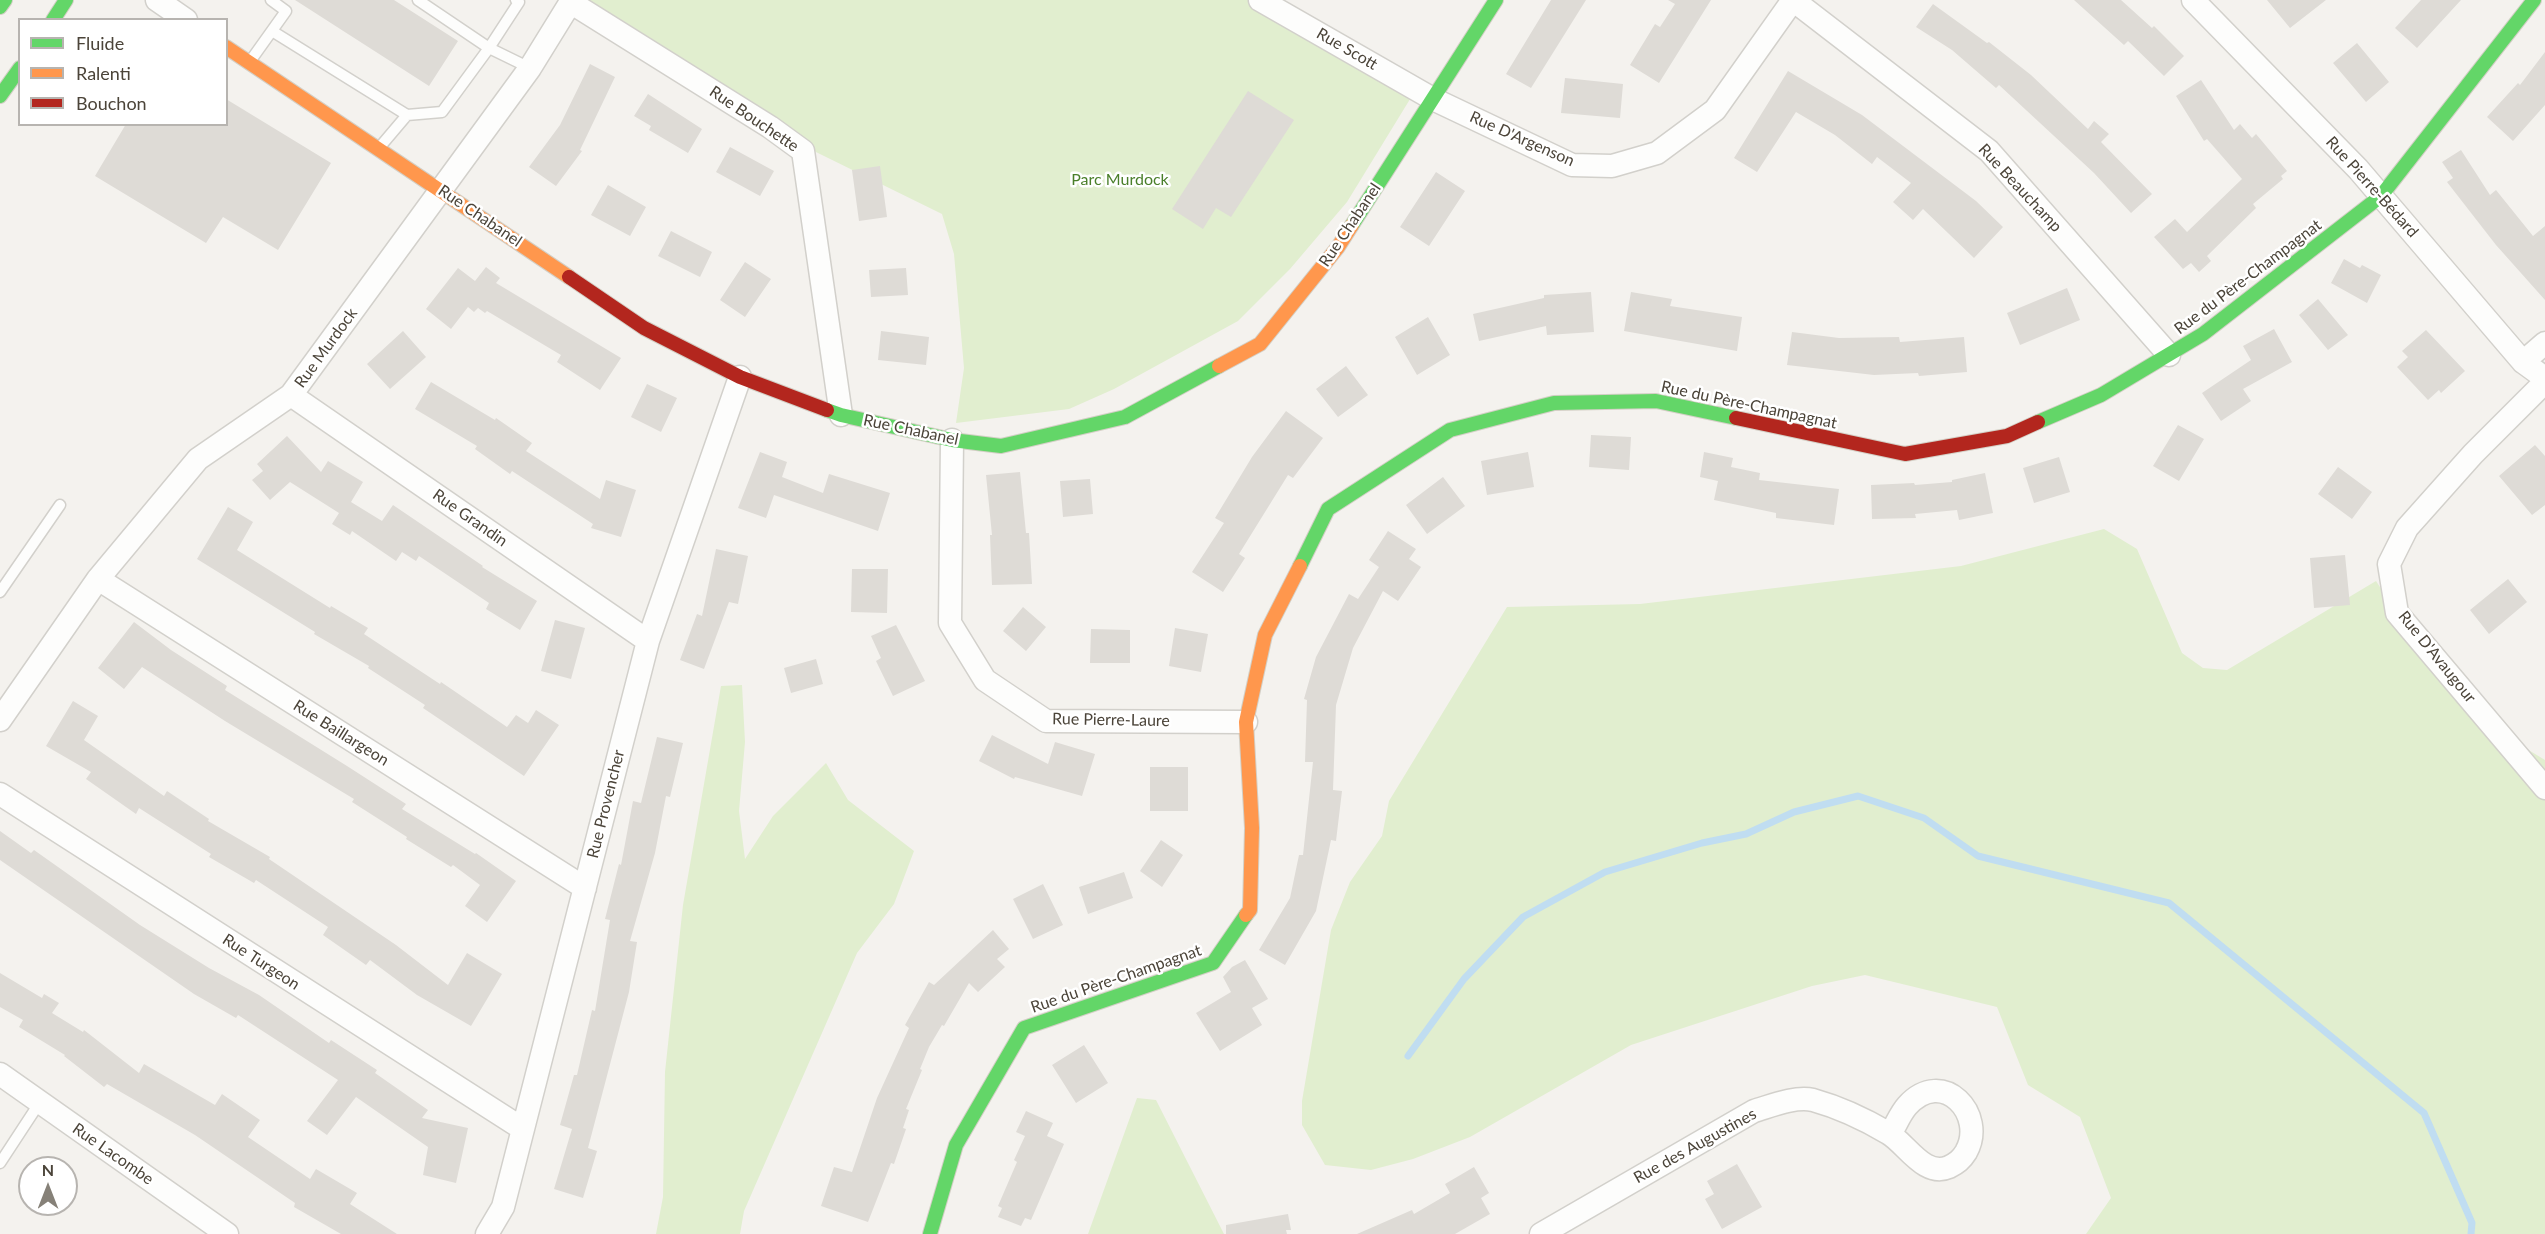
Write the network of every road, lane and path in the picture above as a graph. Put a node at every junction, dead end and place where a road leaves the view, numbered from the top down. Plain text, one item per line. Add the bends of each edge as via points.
1 (5, 0) edge
2 (66, 0) edge
3 (157, 0) edge
4 (271, 0) edge
5 (418, 0) edge
6 (516, 0) edge
7 (1260, 0) edge
8 (1496, 0) edge
9 (1793, 0) edge
10 (2193, 0) edge
11 (2534, 0) edge
12 (571, 1) edge
13 (0, 7) edge
14 (54, 18) edge
15 (183, 18) edge
16 (272, 31) junction
17 (228, 48) edge
18 (489, 48) junction
19 (249, 63) junction
20 (530, 69) junction
21 (18, 71) edge
22 (0, 96) edge
23 (1433, 99) junction
24 (407, 115) junction
25 (379, 148) junction
26 (442, 191) junction
27 (2381, 196) junction
28 (2545, 343) edge
29 (2169, 355) junction
30 (2523, 362) junction
31 (740, 377) junction
32 (2545, 378) edge
33 (2545, 382) edge
34 (291, 395) junction
35 (841, 415) junction
36 (952, 440) junction
37 (60, 505) dead end
38 (98, 579) junction
39 (0, 592) edge
40 (648, 641) junction
41 (0, 720) edge
42 (1246, 722) junction
43 (2545, 788) edge
44 (0, 794) edge
45 (585, 888) junction
46 (0, 1074) edge
47 (40, 1102) junction
48 (523, 1129) junction
49 (1890, 1134) dead end
50 (0, 1163) edge
51 (227, 1234) edge
52 (487, 1234) edge
53 (930, 1234) edge
54 (1541, 1234) edge

1 - 13 street
2 - 14 street
3 - 15 street
4 - 16 lane via 286,11
5 - 18 lane
6 - 18 lane via 519,2
7 - 23 street, Rue Scott
8 - 23 street, Rue Chabanel
9 - 23 street, Rue D'Argenson via 1715,110 1657,153 1612,166 1572,165
9 - 29 street, Rue Beauchamp via 1989,151
10 - 27 street, Rue Pierre-Bédard
11 - 27 street, Rue du Père-Champagnat
12 - 20 street, Rue Murdock
12 - 35 street, Rue Bouchette via 803,151
16 - 19 lane
16 - 24 lane
17 - 19 street, Rue Chabanel
18 - 20 lane
18 - 24 lane via 442,112
19 - 25 street, Rue Chabanel
20 - 26 street, Rue Murdock
21 - 22 street
23 - 36 street, Rue Chabanel via 1338,247 1260,344 1125,417 1001,446
24 - 25 lane
25 - 26 street, Rue Chabanel
26 - 31 street, Rue Chabanel via 644,328
26 - 34 street, Rue Murdock
27 - 29 street, Rue du Père-Champagnat via 2203,334
27 - 30 street, Rue Pierre-Bédard
28 - 30 street
29 - 42 street, Rue du Père-Champagnat via 2101,395 2007,436 1905,454 1656,401 1554,403 1450,430 1328,509 1265,635
30 - 32 street, Rue Pierre-Bédard
31 - 35 street, Rue Chabanel
31 - 40 street, Rue Provencher
33 - 43 street, Rue D'Avaugour via 2407,528 2389,564 2397,613
34 - 38 street, Rue Murdock via 198,459
34 - 40 street, Rue Grandin
35 - 36 street, Rue Chabanel
36 - 42 street, Rue Pierre-Laure via 950,623 985,680 1046,721
37 - 39 lane
38 - 41 street, Rue Murdock
38 - 45 street, Rue Baillargeon
40 - 45 street, Rue Provencher
42 - 53 street, Rue du Père-Champagnat via 1252,828 1250,910 1213,963 1024,1028 956,1145
44 - 48 street, Rue Turgeon
45 - 48 street, Rue Provencher
46 - 47 street, Rue Lacombe
47 - 50 lane
47 - 51 street, Rue Lacombe
48 - 52 street, Rue Provencher via 503,1207
49 - 54 street, Rue des Augustines via 1810,1099 1754,1111

